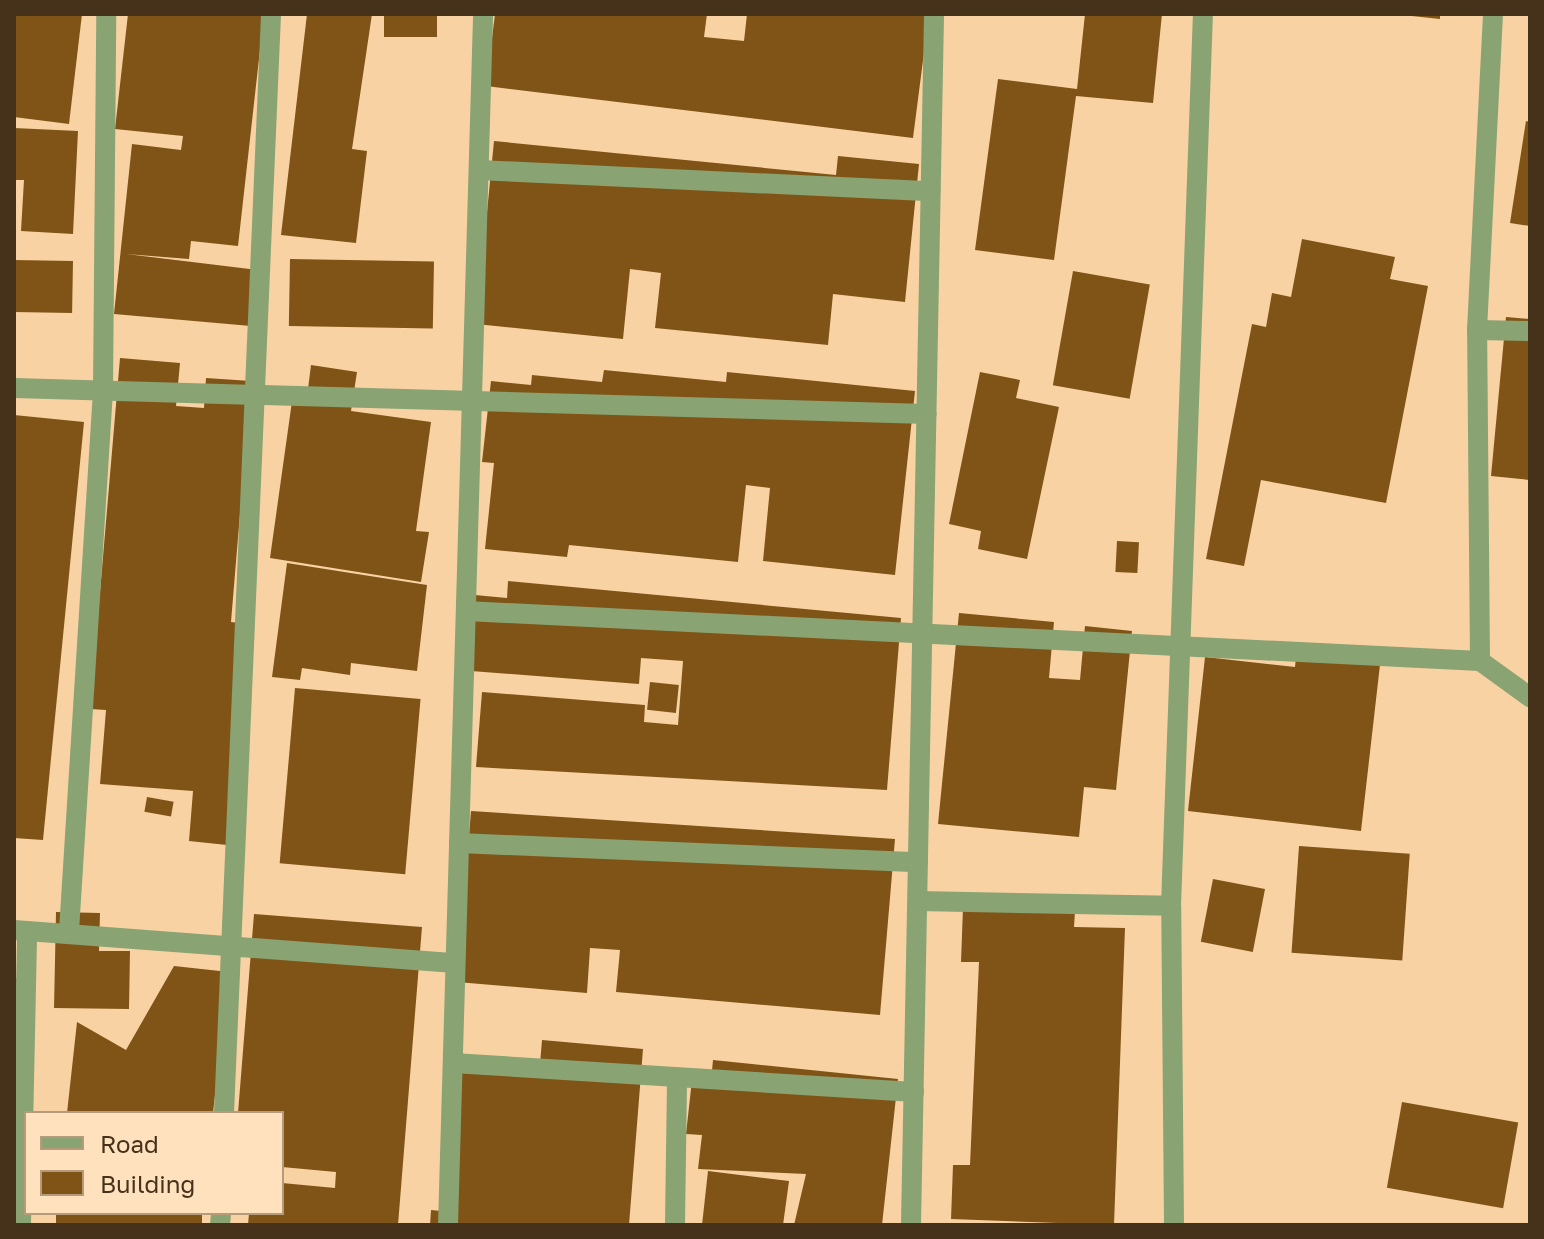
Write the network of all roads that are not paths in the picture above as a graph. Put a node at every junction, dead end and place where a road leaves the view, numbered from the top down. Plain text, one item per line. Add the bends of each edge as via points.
1 (106, 14) edge
2 (271, 14) edge
3 (483, 14) edge
4 (934, 14) edge
5 (1203, 14) edge
6 (1493, 14) edge
7 (479, 170) junction
8 (931, 191) junction
9 (1477, 330) junction
10 (1530, 331) edge
11 (14, 388) edge
12 (103, 390) junction
13 (260, 395) junction
14 (472, 401) junction
15 (927, 414) junction
16 (466, 611) junction
17 (922, 636) junction
18 (1180, 648) junction
19 (1480, 661) junction
20 (1530, 697) edge
21 (459, 843) junction
22 (918, 862) junction
23 (918, 901) junction
24 (1171, 906) junction
25 (21, 930) edge
26 (69, 931) junction
27 (230, 948) junction
28 (455, 963) junction
29 (453, 1063) junction
30 (677, 1078) junction
31 (914, 1092) junction
32 (224, 1111) edge
33 (21, 1225) edge
34 (448, 1225) edge
35 (675, 1225) edge
36 (911, 1225) edge
37 (1174, 1225) edge

1 - 12 street
2 - 13 street
3 - 7 street
4 - 8 street
5 - 18 street
6 - 9 street
7 - 8 street
7 - 14 street
8 - 15 street
9 - 10 street
9 - 19 street
11 - 12 street
12 - 13 street
12 - 26 street
13 - 14 street
13 - 27 street
14 - 15 street
14 - 16 street
15 - 17 street
16 - 17 street
16 - 21 street
17 - 18 street
17 - 22 street
18 - 19 street
18 - 24 street
19 - 20 street
21 - 22 street
21 - 28 street
22 - 23 street
23 - 24 street
23 - 31 street
24 - 37 street
25 - 26 street
25 - 33 street
26 - 27 street
27 - 28 street
27 - 32 street
28 - 29 street
29 - 30 street
29 - 34 street
30 - 31 street
30 - 35 street
31 - 36 street

